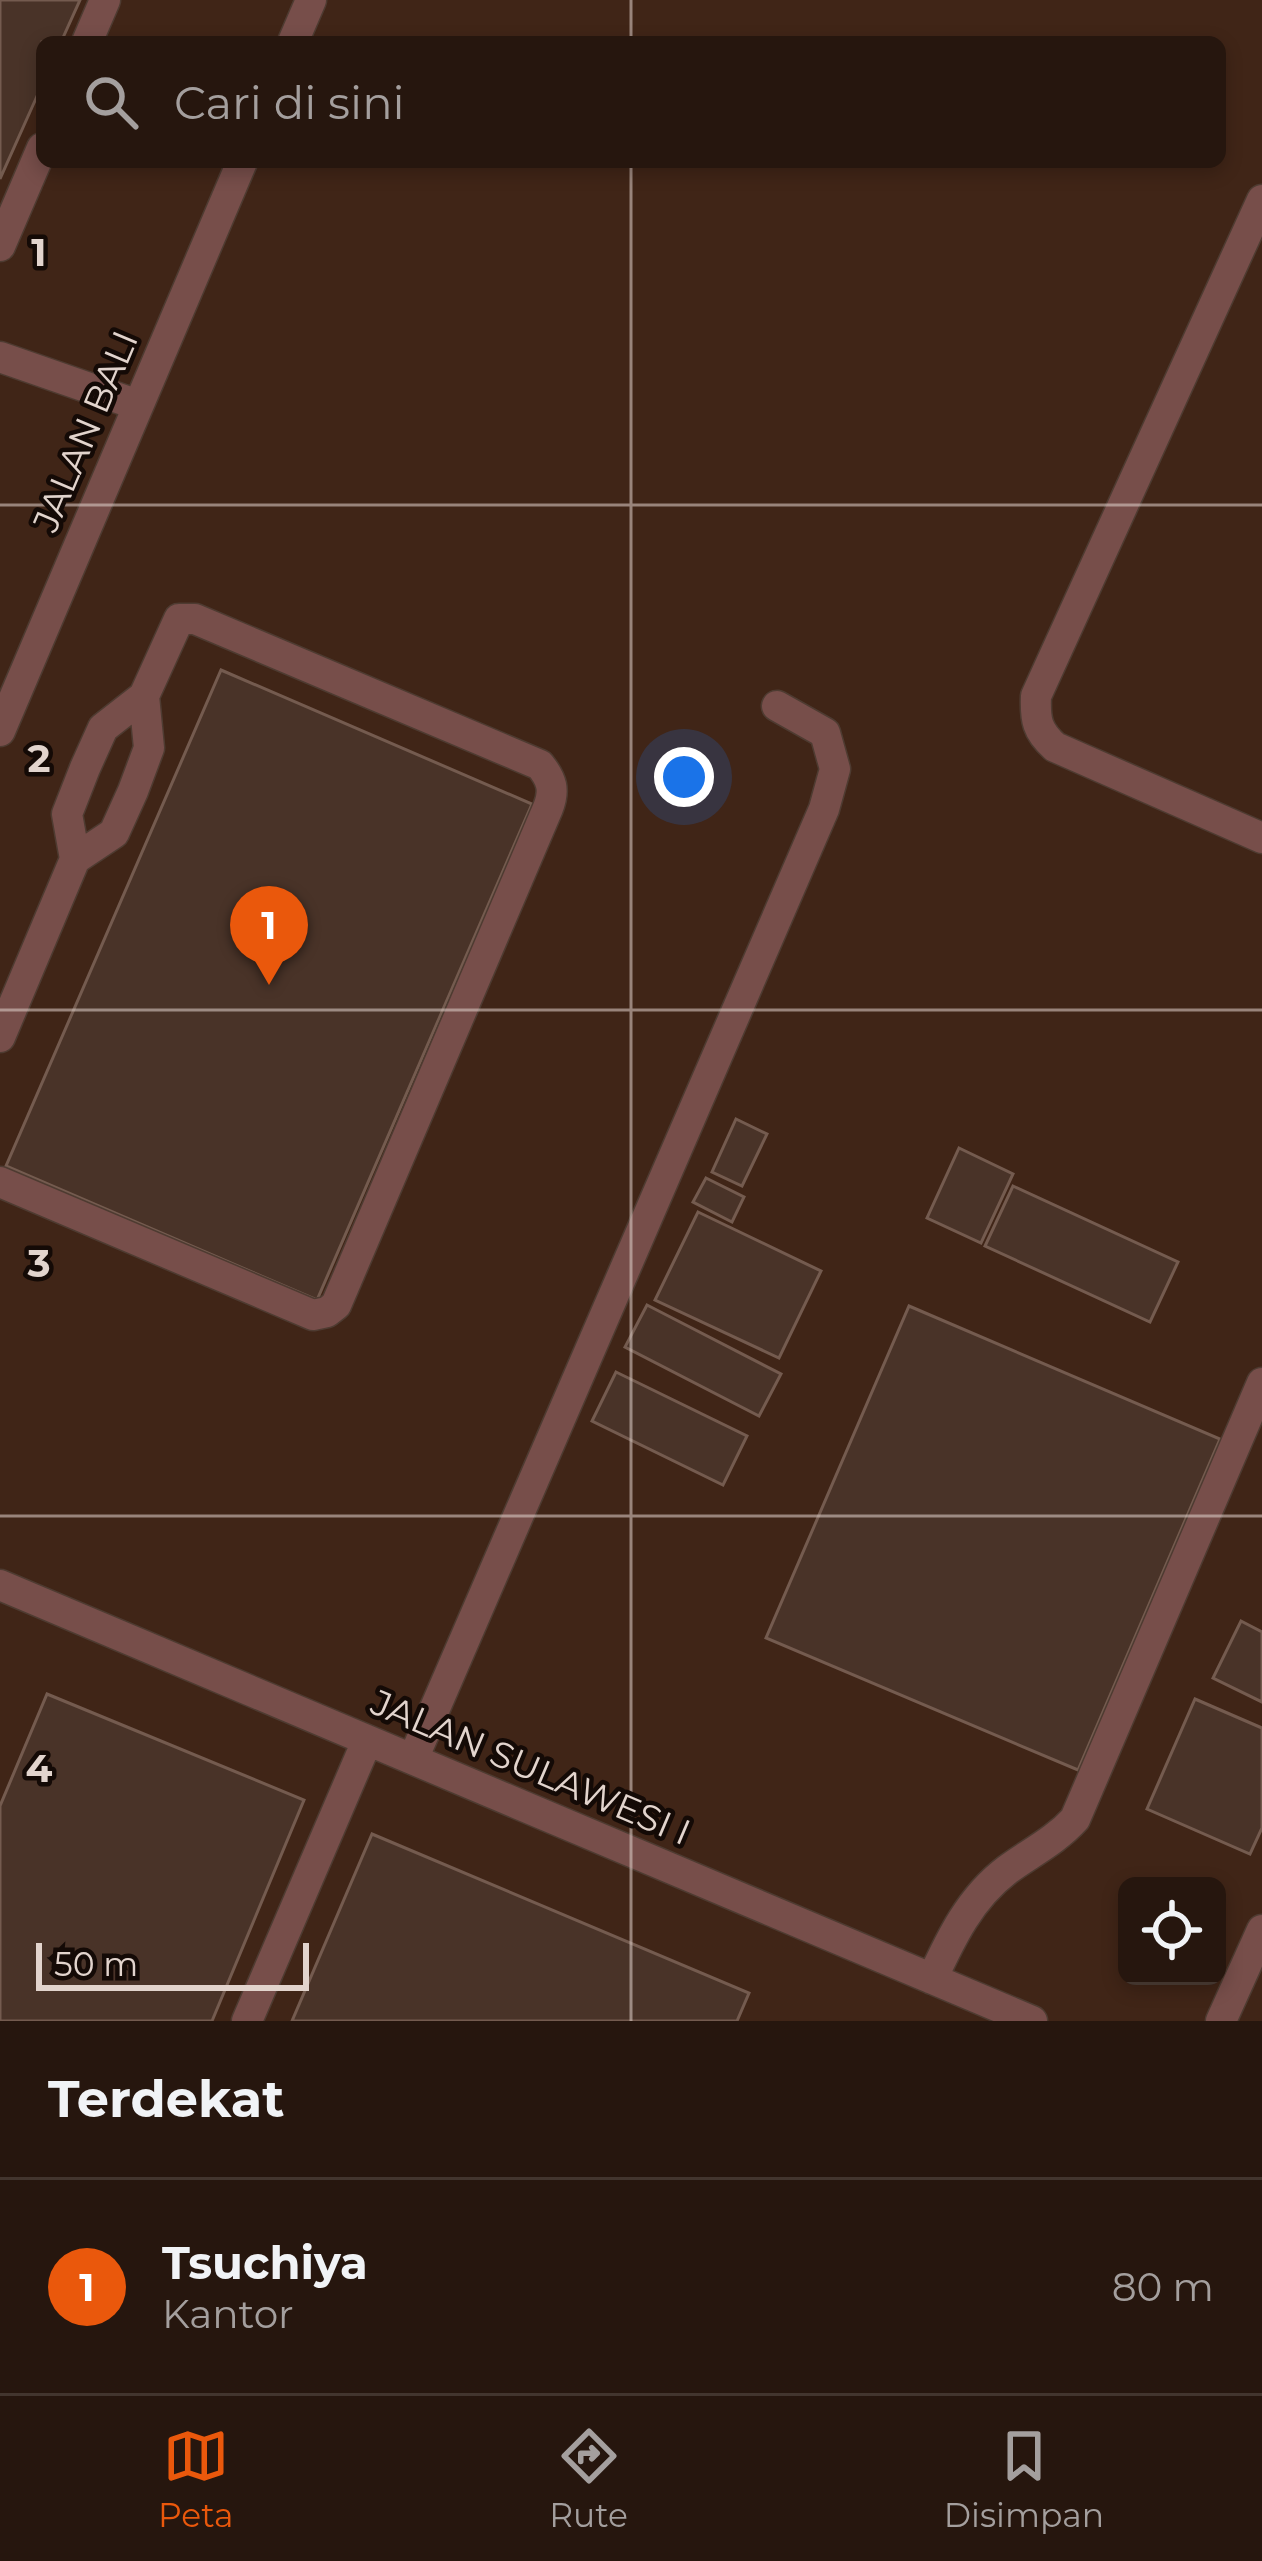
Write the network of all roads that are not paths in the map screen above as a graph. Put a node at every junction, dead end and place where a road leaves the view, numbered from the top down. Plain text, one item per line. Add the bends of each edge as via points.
1 (105, 0) edge
2 (311, 0) edge
3 (90, 36) edge
4 (296, 36) edge
5 (36, 162) edge
6 (239, 168) edge
7 (1262, 200) edge
8 (0, 246) edge
9 (0, 357) edge
10 (138, 406) junction
11 (144, 696) junction
12 (778, 706) dead end
13 (0, 731) edge
14 (1262, 838) edge
15 (75, 859) junction
16 (0, 1037) edge
17 (0, 1183) edge
18 (1262, 1383) edge
19 (2, 1592) edge
20 (367, 1741) junction
21 (413, 1759) junction
22 (1262, 1930) edge
23 (932, 1978) junction
24 (1250, 1991) edge
25 (247, 2021) edge
26 (1031, 2021) edge
27 (1222, 2021) edge

1 - 3 street
2 - 4 street
5 - 8 street
6 - 10 street, JALAN BALI
7 - 14 street via 1036,695 1034,720 1055,748
9 - 10 street
10 - 13 street, JALAN BALI
11 - 15 street via 103,728 85,768 67,814
11 - 15 street via 149,748 133,790 114,833
11 - 17 street via 185,617 540,765 554,793 327,1312 313,1315
12 - 21 street via 825,733 835,769 824,809
15 - 16 street
18 - 23 street via 1075,1819 980,1896
19 - 20 street, JALAN SULAWESI I
20 - 21 street, JALAN SULAWESI I
20 - 25 street
21 - 23 street, JALAN SULAWESI I
22 - 24 street
23 - 26 street, JALAN SULAWESI I
24 - 27 street

